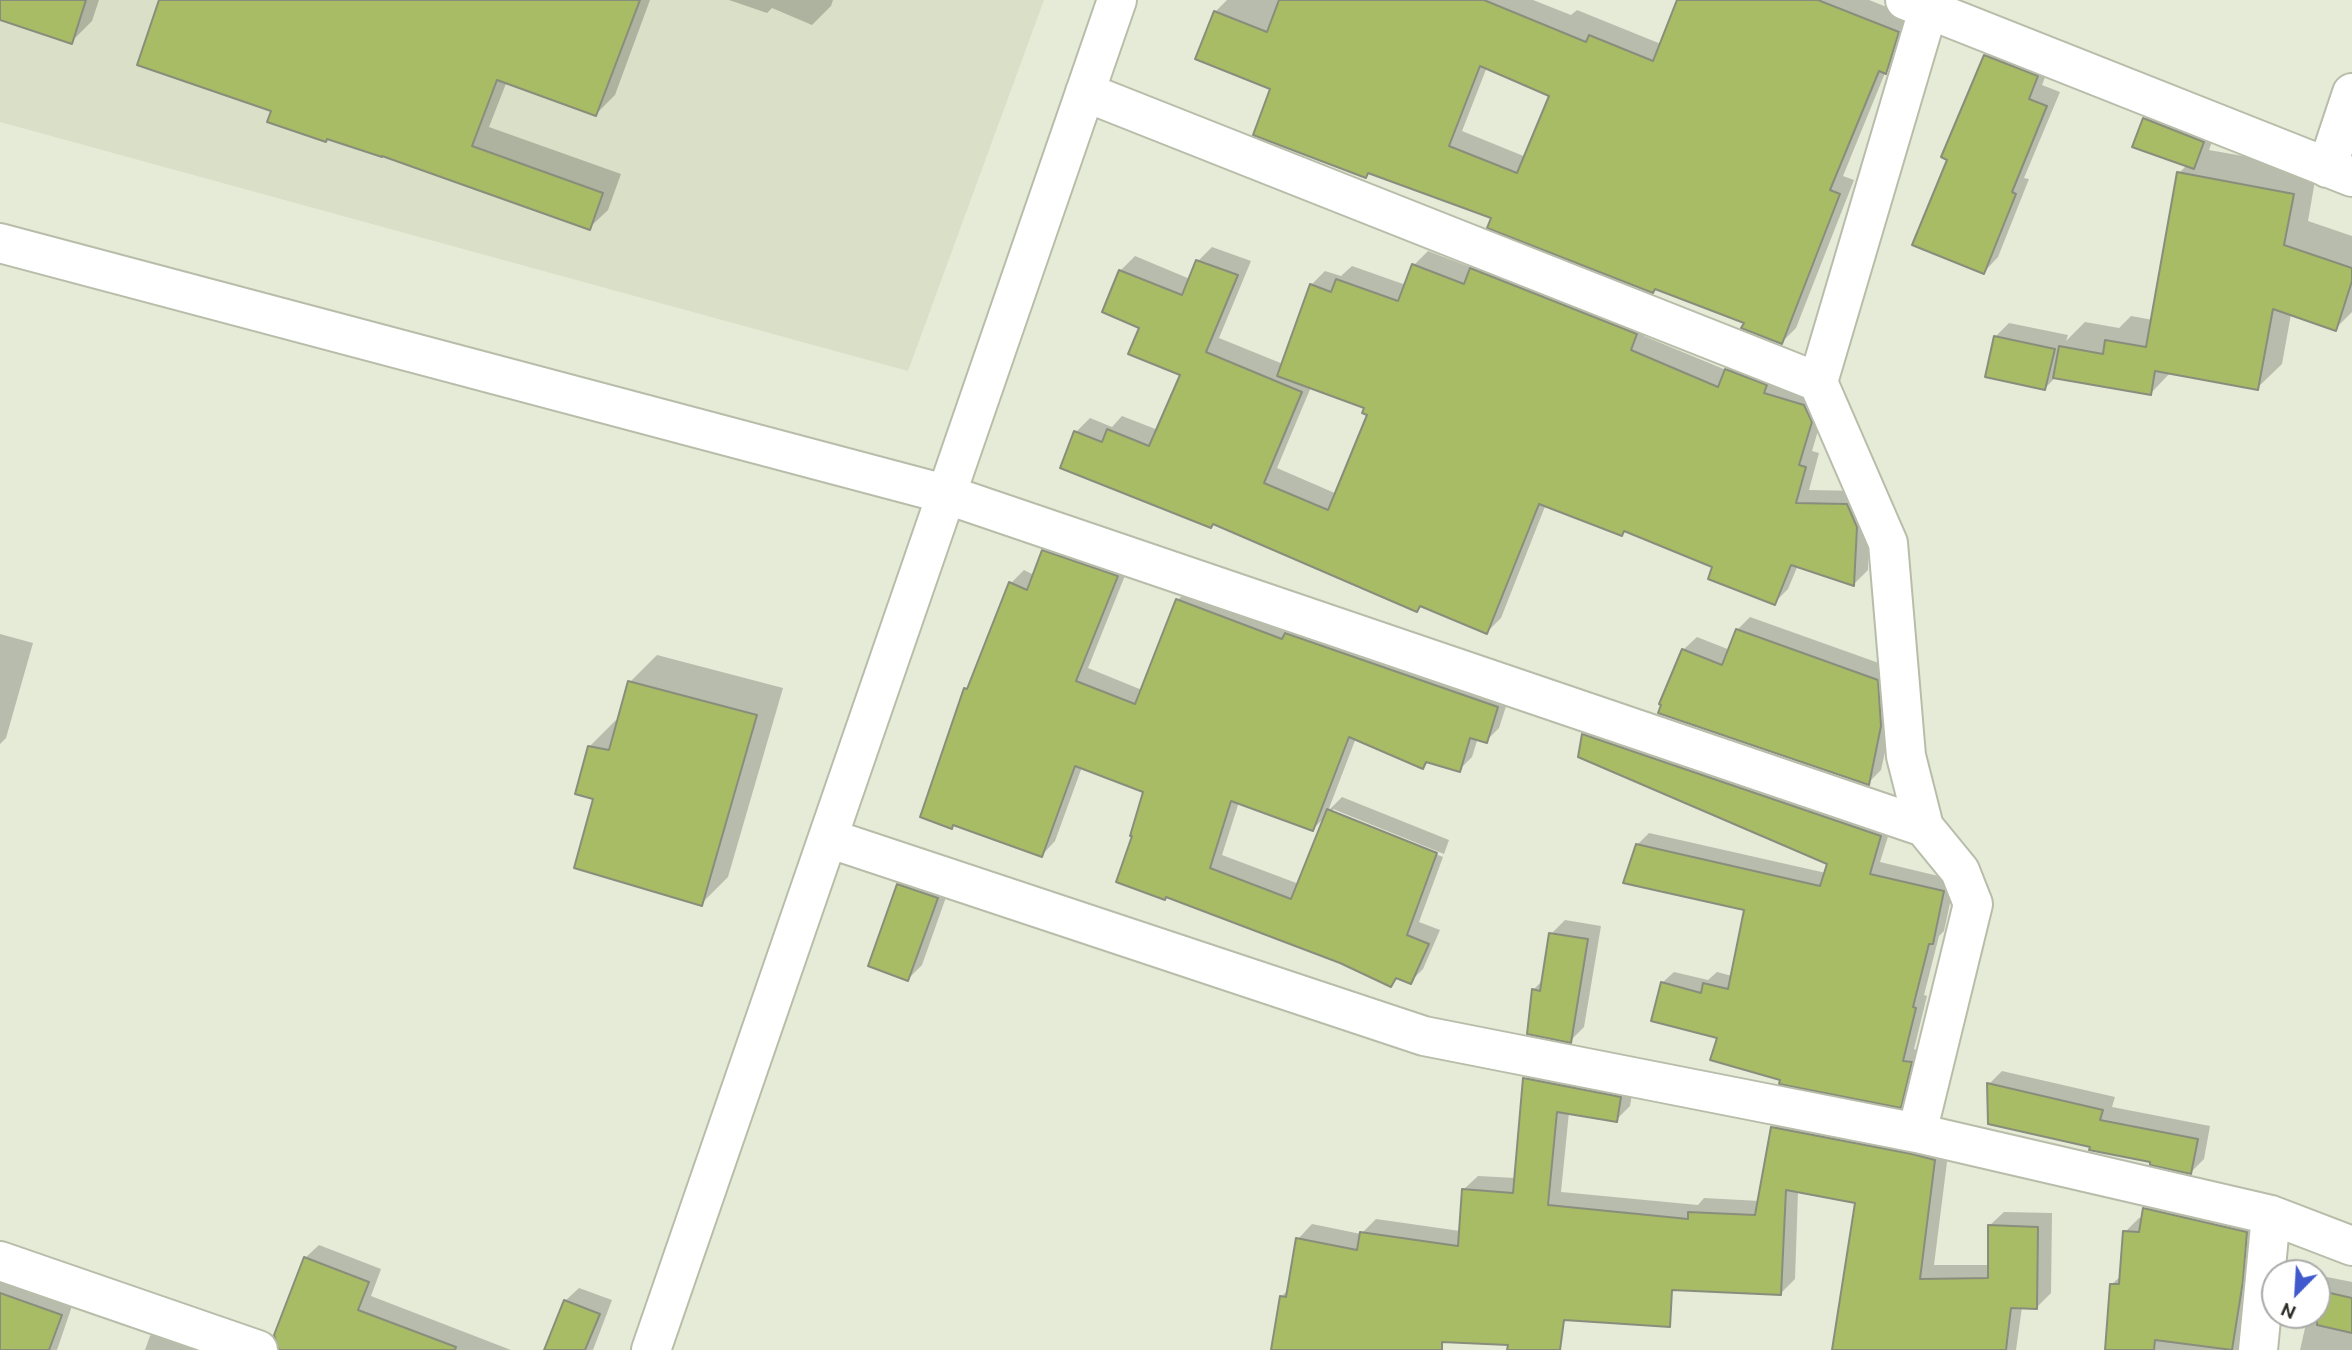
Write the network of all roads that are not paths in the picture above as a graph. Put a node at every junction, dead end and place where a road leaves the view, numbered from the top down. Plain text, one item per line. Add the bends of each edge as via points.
1 (1117, 0) edge
2 (1921, 3) edge
3 (1085, 92) junction
4 (2352, 93) edge
5 (2339, 173) edge
6 (0, 243) edge
7 (1818, 382) junction
8 (945, 494) junction
9 (1924, 827) junction
10 (828, 838) junction
11 (1917, 1133) junction
12 (2272, 1215) junction
13 (2352, 1246) edge
14 (0, 1261) edge
15 (258, 1350) edge
16 (651, 1350) edge
17 (2258, 1350) edge

1 - 3 street
2 - 5 street
2 - 7 street
3 - 7 street
3 - 8 street
4 - 5 street
6 - 8 street
7 - 9 street via 1888,543 1906,756
8 - 9 street
8 - 10 street
9 - 11 street via 1960,871 1973,904
10 - 11 street via 1424,1037
10 - 16 street
11 - 12 street
12 - 13 street
12 - 17 street
14 - 15 street

